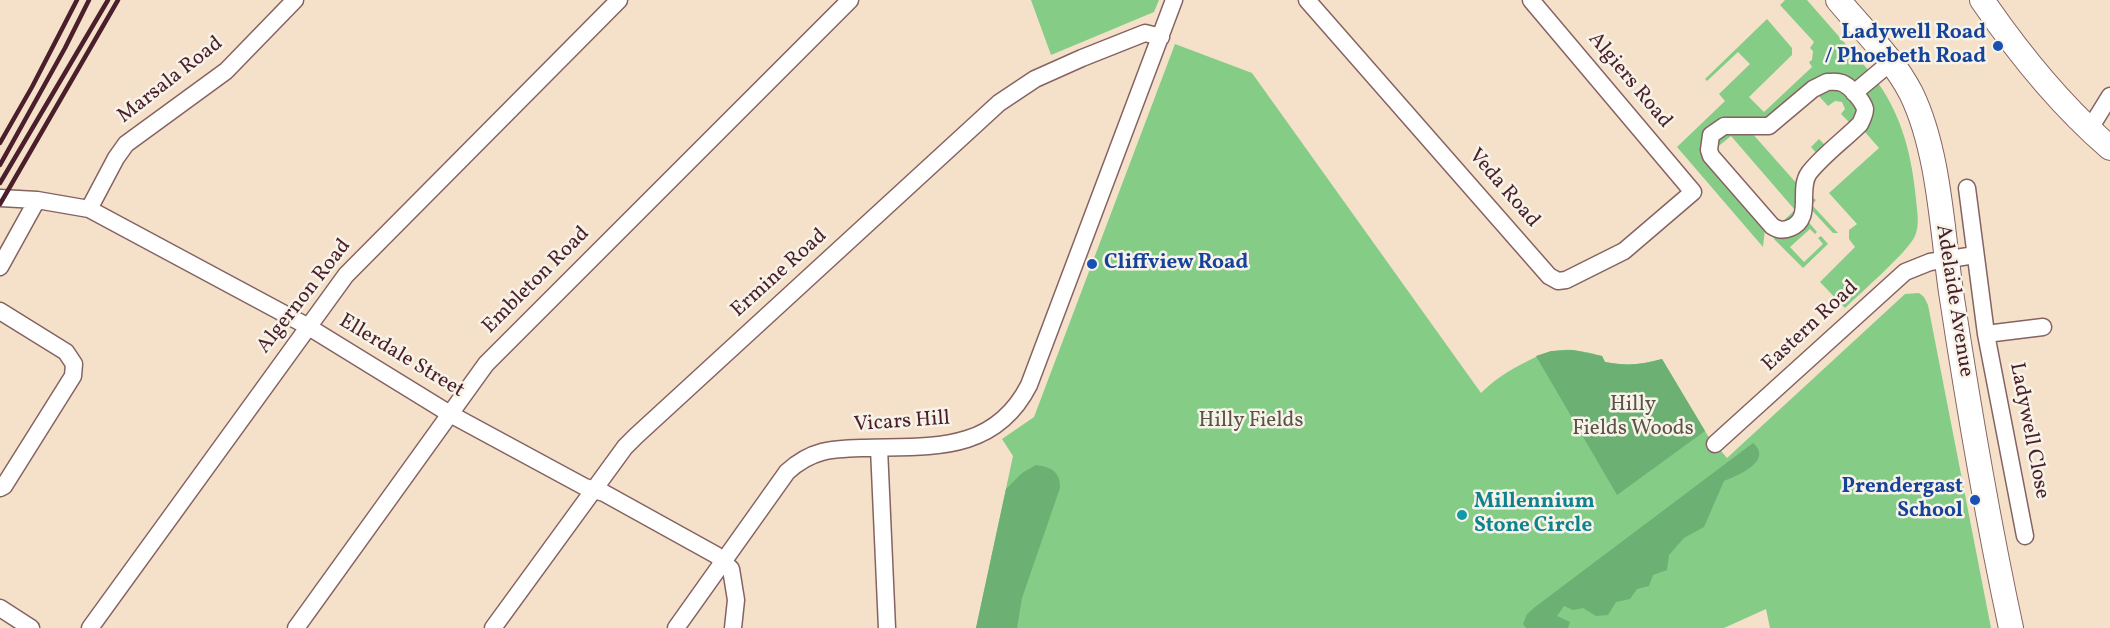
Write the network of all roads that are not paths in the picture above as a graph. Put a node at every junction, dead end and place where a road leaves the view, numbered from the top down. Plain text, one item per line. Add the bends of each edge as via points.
1 (295, 0) edge
2 (620, 0) edge
3 (850, 0) edge
4 (1174, 0) edge
5 (1307, 0) edge
6 (1531, 0) edge
7 (1838, 0) edge
8 (1982, 0) edge
9 (1161, 36) junction
10 (1891, 62) junction
11 (1854, 93) junction
12 (2110, 96) edge
13 (2089, 130) junction
14 (2110, 148) edge
15 (1967, 188) dead end
16 (1693, 192) joint
17 (0, 198) edge
18 (37, 200) junction
19 (89, 209) junction
20 (1975, 255) junction
21 (1946, 258) junction
22 (0, 267) edge
23 (0, 311) edge
24 (307, 326) junction
25 (2043, 327) dead end
26 (1986, 334) junction
27 (450, 414) junction
28 (1715, 444) dead end
29 (879, 448) junction
30 (0, 488) edge
31 (595, 490) junction
32 (2025, 536) dead end
33 (724, 561) junction
34 (0, 608) edge
35 (31, 628) edge
36 (90, 628) edge
37 (296, 628) edge
38 (493, 628) edge
39 (676, 628) edge
40 (733, 628) edge
41 (886, 628) edge
42 (2011, 628) edge

1 - 19 street, Marsala Road via 226,71 126,144
2 - 24 street, Algernon Road via 346,275
3 - 27 street, Embleton Road via 486,364
4 - 9 street, Vicars Hill
5 - 16 street, Veda Road via 1549,276 1558,281 1624,251
6 - 16 street, Algiers Road
7 - 10 main road, Adelaide Avenue
8 - 13 main road via 2045,84
9 - 29 street, Vicars Hill via 1022,399 1004,419 965,441 941,446
9 - 31 street, Ermine Road via 1145,33 1083,58 1035,79 999,104 636,436
10 - 11 street
10 - 21 main road, Adelaide Avenue via 1911,93 1927,136
11 - 11 street via 1865,109 1860,124 1808,175 1804,209 1798,223 1778,230 1711,156 1711,135 1724,126 1769,126 1827,82 1843,83
12 - 13 street
13 - 14 main road
15 - 20 street, Ladywell Close
17 - 18 street, Ellerdale Street
18 - 19 street, Ellerdale Street
18 - 22 street
19 - 24 street, Ellerdale Street
20 - 21 street
20 - 26 street, Ladywell Close
21 - 28 street, Eastern Road via 1915,267 1893,281
21 - 42 main road, Adelaide Avenue
23 - 30 street via 66,352 74,364 73,376
24 - 27 street, Ellerdale Street
24 - 36 street, Algernon Road
25 - 26 street
26 - 32 street, Ladywell Close
27 - 31 street, Ellerdale Street
27 - 37 street, Embleton Road
29 - 33 street, Vicars Hill via 833,449 800,460
29 - 41 street
31 - 33 street
31 - 38 street, Ermine Road
33 - 39 street, Vicars Hill
33 - 40 street via 731,569 736,600
34 - 35 street

